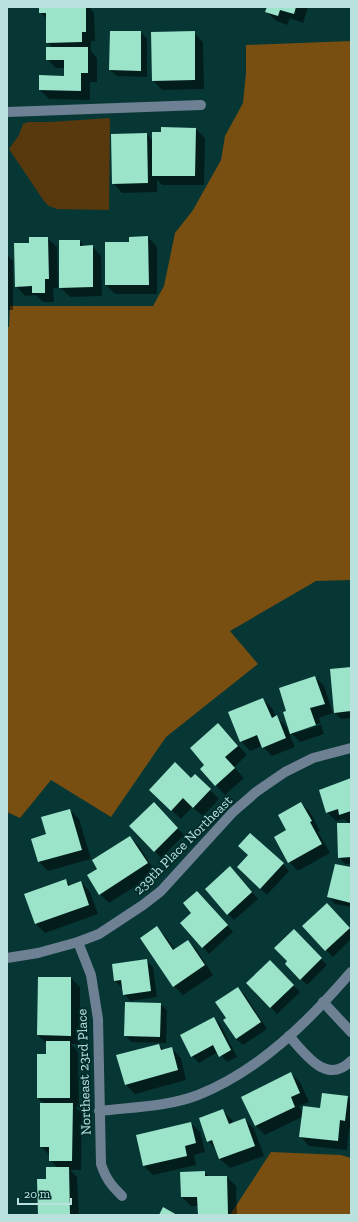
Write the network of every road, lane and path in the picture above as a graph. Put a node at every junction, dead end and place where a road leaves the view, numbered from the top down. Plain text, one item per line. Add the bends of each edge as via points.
1 (201, 104) dead end
2 (7, 112) edge
3 (351, 748) edge
4 (78, 942) junction
5 (7, 958) edge
6 (351, 972) edge
7 (323, 1002) junction
8 (351, 1032) edge
9 (289, 1036) junction
10 (351, 1061) edge
11 (99, 1111) junction
12 (122, 1196) dead end

1 - 2 street
3 - 4 street, 239th Place Northeast via 313,758 285,772 256,792 233,812 161,891 99,934
4 - 5 street, 239th Place Northeast
4 - 11 street, Northeast 23rd Place via 91,975 96,1001
6 - 7 street
7 - 8 street
7 - 9 street
9 - 10 street via 325,1070 340,1069
9 - 11 street via 232,1079 198,1095 165,1104
11 - 12 street, Northeast 23rd Place via 102,1164 106,1177

